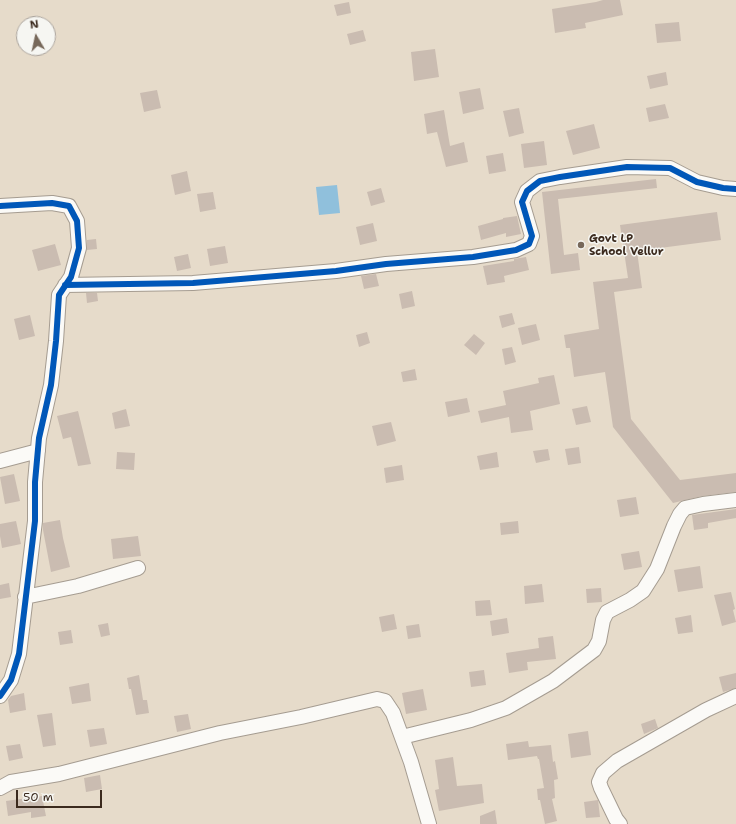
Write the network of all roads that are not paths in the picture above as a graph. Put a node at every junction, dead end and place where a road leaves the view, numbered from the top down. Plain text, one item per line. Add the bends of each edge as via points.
1 (736, 189) edge
2 (0, 206) edge
3 (65, 285) junction
4 (38, 451) junction
5 (0, 461) edge
6 (736, 500) edge
7 (138, 568) dead end
8 (25, 597) junction
9 (0, 696) edge
10 (736, 696) edge
11 (402, 737) junction
12 (0, 788) edge
13 (429, 824) edge
14 (620, 824) edge

1 - 3 street via 697,182 670,168 627,167 540,180 527,191 522,202 532,236 529,244 516,250 474,258 386,264 200,283
2 - 3 street via 52,203 69,206 77,221 79,248 71,277
3 - 4 street via 59,295 51,384
4 - 5 street
4 - 8 street via 35,521
6 - 11 street via 685,508 674,526 657,569 643,591 607,612 594,650 552,681 506,708 471,720
7 - 8 street via 78,586
8 - 9 street via 19,654 11,680
10 - 14 street via 706,710 617,761 603,773 599,782
11 - 12 street via 393,713 385,701 377,699 220,733 59,774 11,782
11 - 13 street

